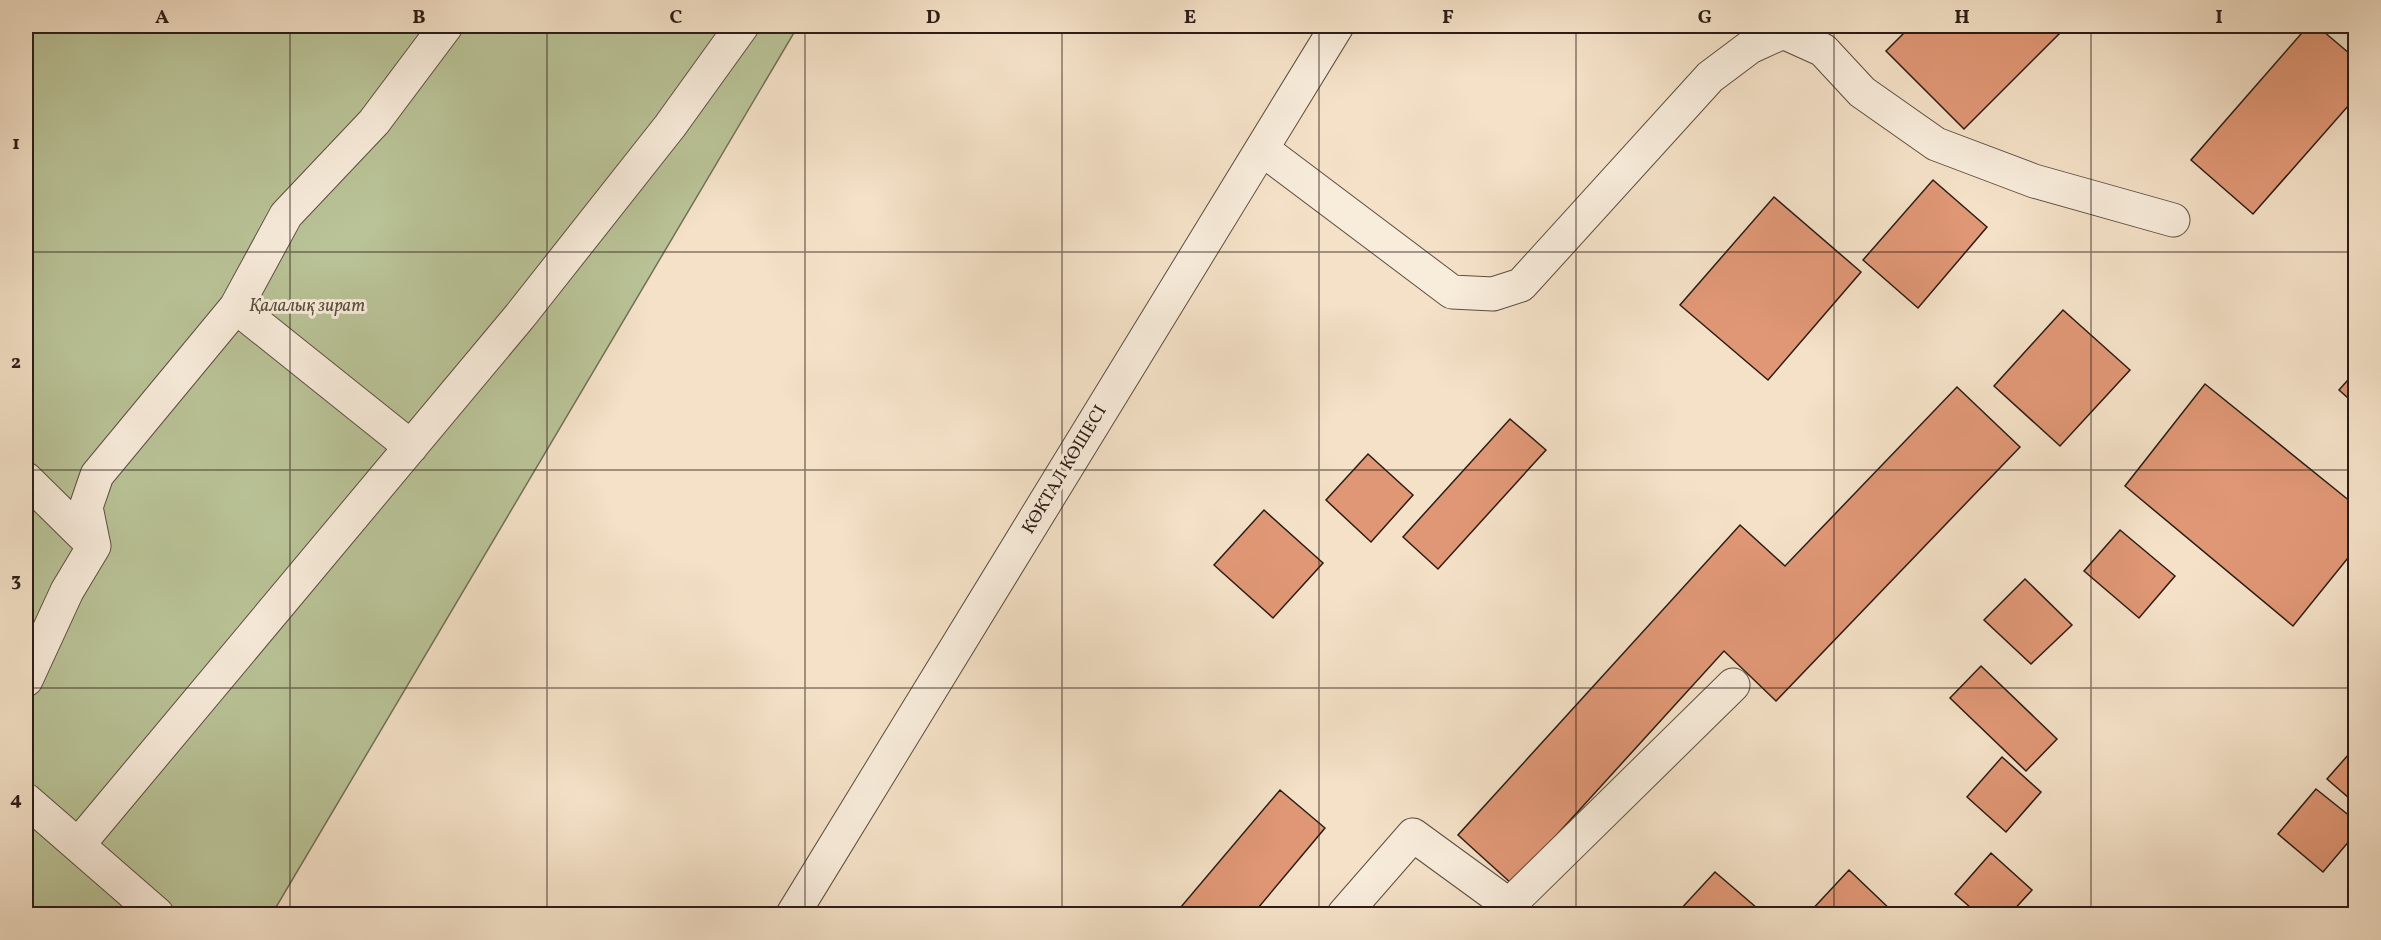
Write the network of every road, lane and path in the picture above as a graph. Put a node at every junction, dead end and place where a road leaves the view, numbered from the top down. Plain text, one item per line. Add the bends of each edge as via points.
1 (446, 26) edge
2 (742, 26) edge
3 (1336, 26) edge
4 (1262, 149) junction
5 (2173, 220) dead end
6 (236, 307) junction
7 (411, 447) junction
8 (26, 479) edge
9 (94, 546) junction
10 (26, 680) edge
11 (1733, 685) dead end
12 (26, 800) edge
13 (78, 845) junction
14 (157, 915) edge
15 (793, 915) edge
16 (1344, 915) edge

1 - 6 street via 374,122 286,215
2 - 7 street via 670,126
3 - 4 street, КӨКТАЛ КӨШЕСІ
4 - 5 street via 1452,292 1493,294 1521,285 1710,77 1750,47 1783,32 1823,50 1862,92 1936,144 2034,182
4 - 15 street, КӨКТАЛ КӨШЕСІ
6 - 7 street
6 - 9 street via 97,475 86,507
7 - 13 street
8 - 9 street
9 - 10 street via 67,591
11 - 16 street via 1509,905 1413,836
12 - 13 street
13 - 14 street

